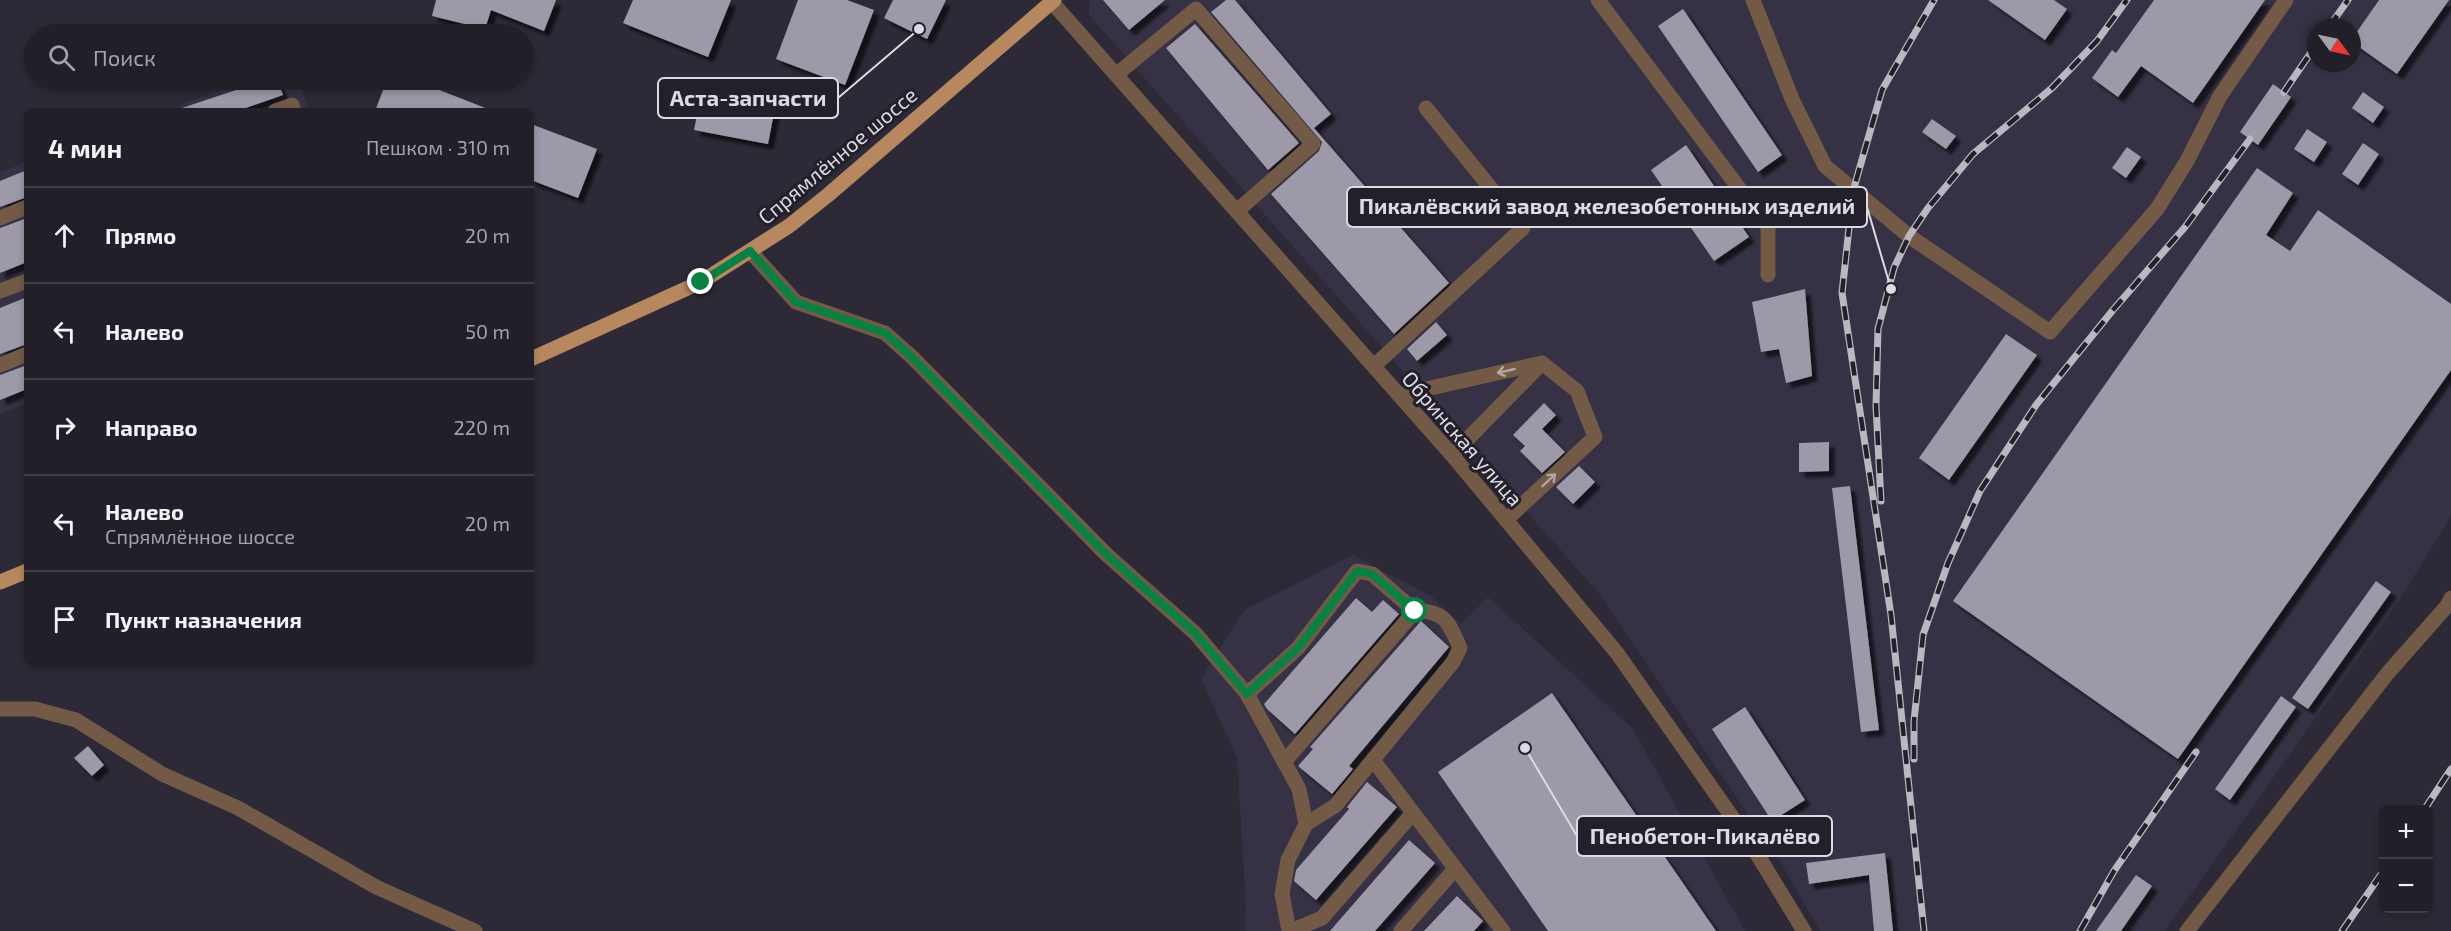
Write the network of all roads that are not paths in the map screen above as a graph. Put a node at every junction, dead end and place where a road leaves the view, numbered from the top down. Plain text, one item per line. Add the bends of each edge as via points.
1 (1052, 0) edge
2 (1598, 0) edge
3 (1753, 0) edge
4 (2286, 0) edge
5 (1117, 74) junction
6 (1426, 108) dead end
7 (24, 208) edge
8 (1237, 211) junction
9 (0, 218) edge
10 (750, 251) junction
11 (1768, 275) dead end
12 (24, 281) edge
13 (0, 291) edge
14 (24, 355) edge
15 (534, 358) edge
16 (1542, 363) junction
17 (0, 365) edge
18 (1374, 366) junction
19 (1399, 395) junction
20 (1452, 455) junction
21 (1506, 520) junction
22 (24, 572) edge
23 (0, 582) edge
24 (2450, 605) edge
25 (1415, 611) junction
26 (1247, 694) junction
27 (0, 709) edge
28 (1373, 759) junction
29 (1284, 762) junction
30 (1413, 813) junction
31 (1306, 824) junction
32 (1455, 869) junction
33 (1496, 929) edge
34 (475, 931) edge
35 (1290, 931) edge
36 (1401, 931) edge
37 (1804, 931) edge
38 (2187, 931) edge

1 - 5 street, Обринская улица
1 - 10 main road, Спрямлённое шоссе via 828,195
2 - 11 street via 1768,227
3 - 4 street via 1792,99 1825,166 1909,236 2050,332 2157,209 2220,96
5 - 8 street, Обринская улица
5 - 8 street via 1196,9 1313,144
6 - 18 street via 1523,228
7 - 9 street
8 - 18 street, Обринская улица
10 - 15 main road, Спрямлённое шоссе via 701,282
10 - 26 street via 796,302 885,333 912,357 1106,554 1195,633
12 - 13 street
14 - 17 street
16 -> 19 street
16 - 20 street
21 -> 16 street via 1595,437 1577,391
18 - 19 street, Обринская улица
19 - 20 street, Обринская улица
20 - 21 street, Обринская улица
21 - 37 street, Обринская улица via 1617,653 1751,844
22 - 23 main road
24 - 38 street via 2387,674
25 - 26 street via 1372,574 1357,571 1298,648
25 - 28 street via 1432,610 1448,622 1460,648 1453,662
25 - 29 street
26 - 29 street
27 - 34 street via 35,709 76,720 162,774 238,808 376,887
28 - 30 street
28 - 31 street via 1335,806
29 - 31 street via 1299,789
30 - 32 street
30 - 35 street via 1322,918
31 - 35 street via 1288,860 1282,894
32 - 33 street
32 - 36 street

